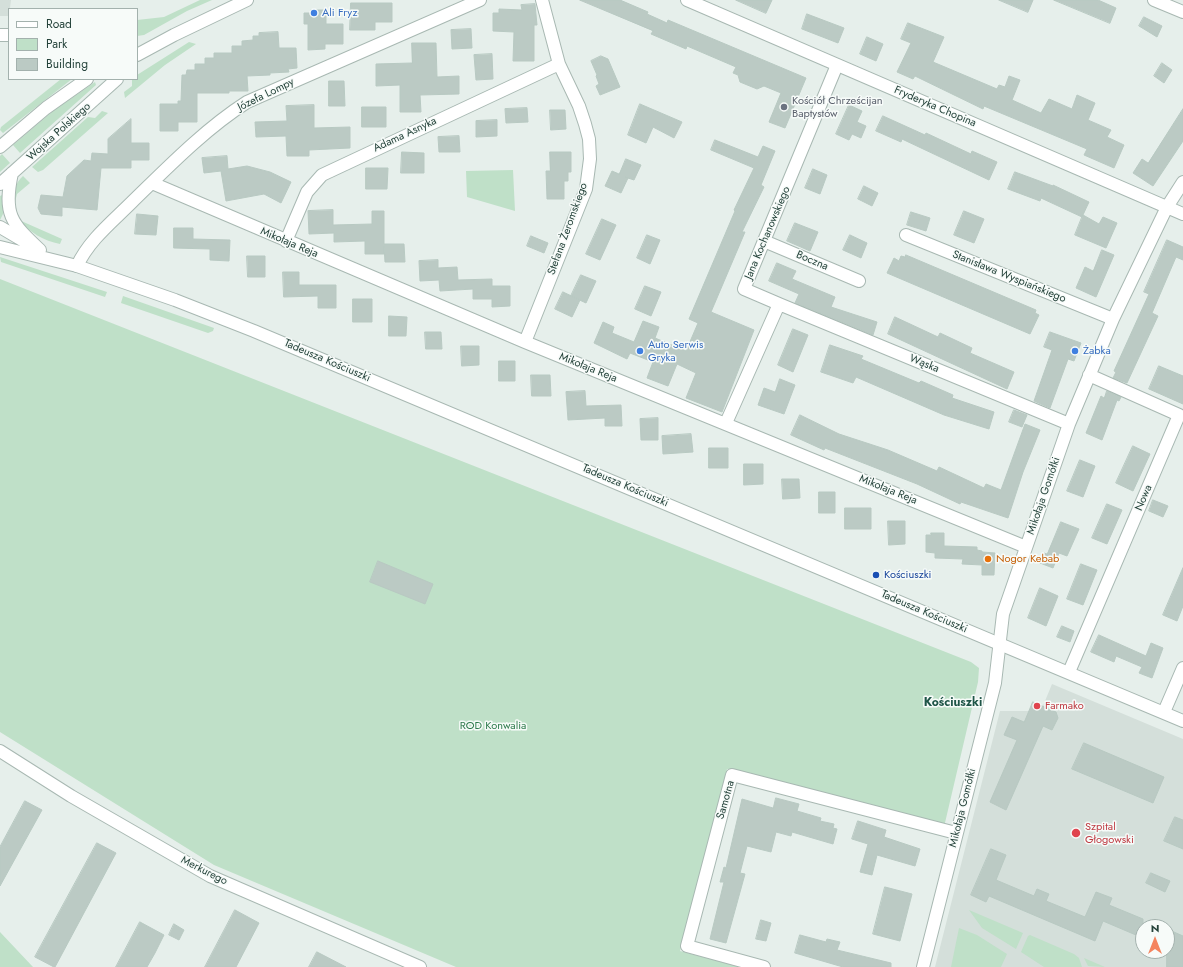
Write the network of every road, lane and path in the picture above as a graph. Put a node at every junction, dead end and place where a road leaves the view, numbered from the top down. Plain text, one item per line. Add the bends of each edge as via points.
1 (247, 0) edge
2 (480, 0) edge
3 (542, 0) edge
4 (687, 0) edge
5 (1154, 0) edge
6 (1183, 12) edge
7 (138, 54) edge
8 (559, 64) junction
9 (837, 65) junction
10 (86, 80) edge
11 (116, 80) edge
12 (0, 147) edge
13 (12, 173) junction
14 (1183, 182) edge
15 (152, 183) junction
16 (0, 184) edge
17 (1167, 207) junction
18 (1183, 214) edge
19 (0, 227) edge
20 (906, 235) dead end
21 (764, 241) junction
22 (286, 242) junction
23 (0, 247) edge
24 (40, 250) junction
25 (64, 262) junction
26 (77, 266) junction
27 (860, 281) dead end
28 (779, 304) junction
29 (1113, 318) junction
30 (525, 342) junction
31 (1089, 375) junction
32 (726, 423) junction
33 (1069, 424) junction
34 (1026, 547) junction
35 (1000, 643) junction
36 (1183, 668) edge
37 (1069, 672) junction
38 (1164, 712) junction
39 (1183, 720) edge
40 (0, 751) edge
41 (956, 833) junction
42 (420, 967) edge
43 (764, 967) edge
44 (922, 967) edge

1 - 7 street
2 - 15 street, Józefa Lompy via 248,102 224,117
3 - 8 street, Stefana Żeromskiego
4 - 9 street, Fryderyka Chopina
5 - 6 street
8 - 22 street, Adama Asnyka via 322,175 307,192
8 - 30 street, Stefana Żeromskiego via 585,124 590,159 586,189
9 - 17 street, Fryderyka Chopina
9 - 21 street, Jana Kochanowskiego
10 - 12 street, Wojska Polskiego via 46,108
11 - 13 street, Wojska Polskiego
13 - 16 street, Wojska Polskiego
13 - 24 street via 8,201 12,218 22,233
14 - 17 street, Mikołaja Gomółki
15 - 22 street, Mikołaja Reja
15 - 26 street, Józefa Lompy via 88,245
17 - 18 street, Fryderyka Chopina
17 - 29 street, Mikołaja Gomółki
19 - 24 street, Tadeusza Kościuszki
20 - 29 street, Stanisława Wyspiańskiego
21 - 27 street, Boczna
21 - 28 street, Jana Kochanowskiego via 744,290
22 - 30 street, Mikołaja Reja
23 - 25 street, Tadeusza Kościuszki
24 - 25 street, Tadeusza Kościuszki
25 - 26 street, Tadeusza Kościuszki
26 - 35 street, Tadeusza Kościuszki via 175,300 295,348
28 - 32 street
28 - 33 street, Wąska
29 - 31 street, Mikołaja Gomółki
30 - 32 street, Mikołaja Reja
31 - 33 street, Mikołaja Gomółki
31 - 37 street, Nowa via 1179,415
32 - 34 street, Mikołaja Reja
33 - 34 street, Mikołaja Gomółki
34 - 35 street, Mikołaja Gomółki via 1003,614
35 - 37 street, Tadeusza Kościuszki
35 - 41 street, Mikołaja Gomółki via 995,683
36 - 38 street
37 - 38 street, Tadeusza Kościuszki
38 - 39 street, Tadeusza Kościuszki
40 - 42 street, Merkurego via 210,876
41 - 43 street, Samotna via 732,776 687,946
41 - 44 street, Mikołaja Gomółki

